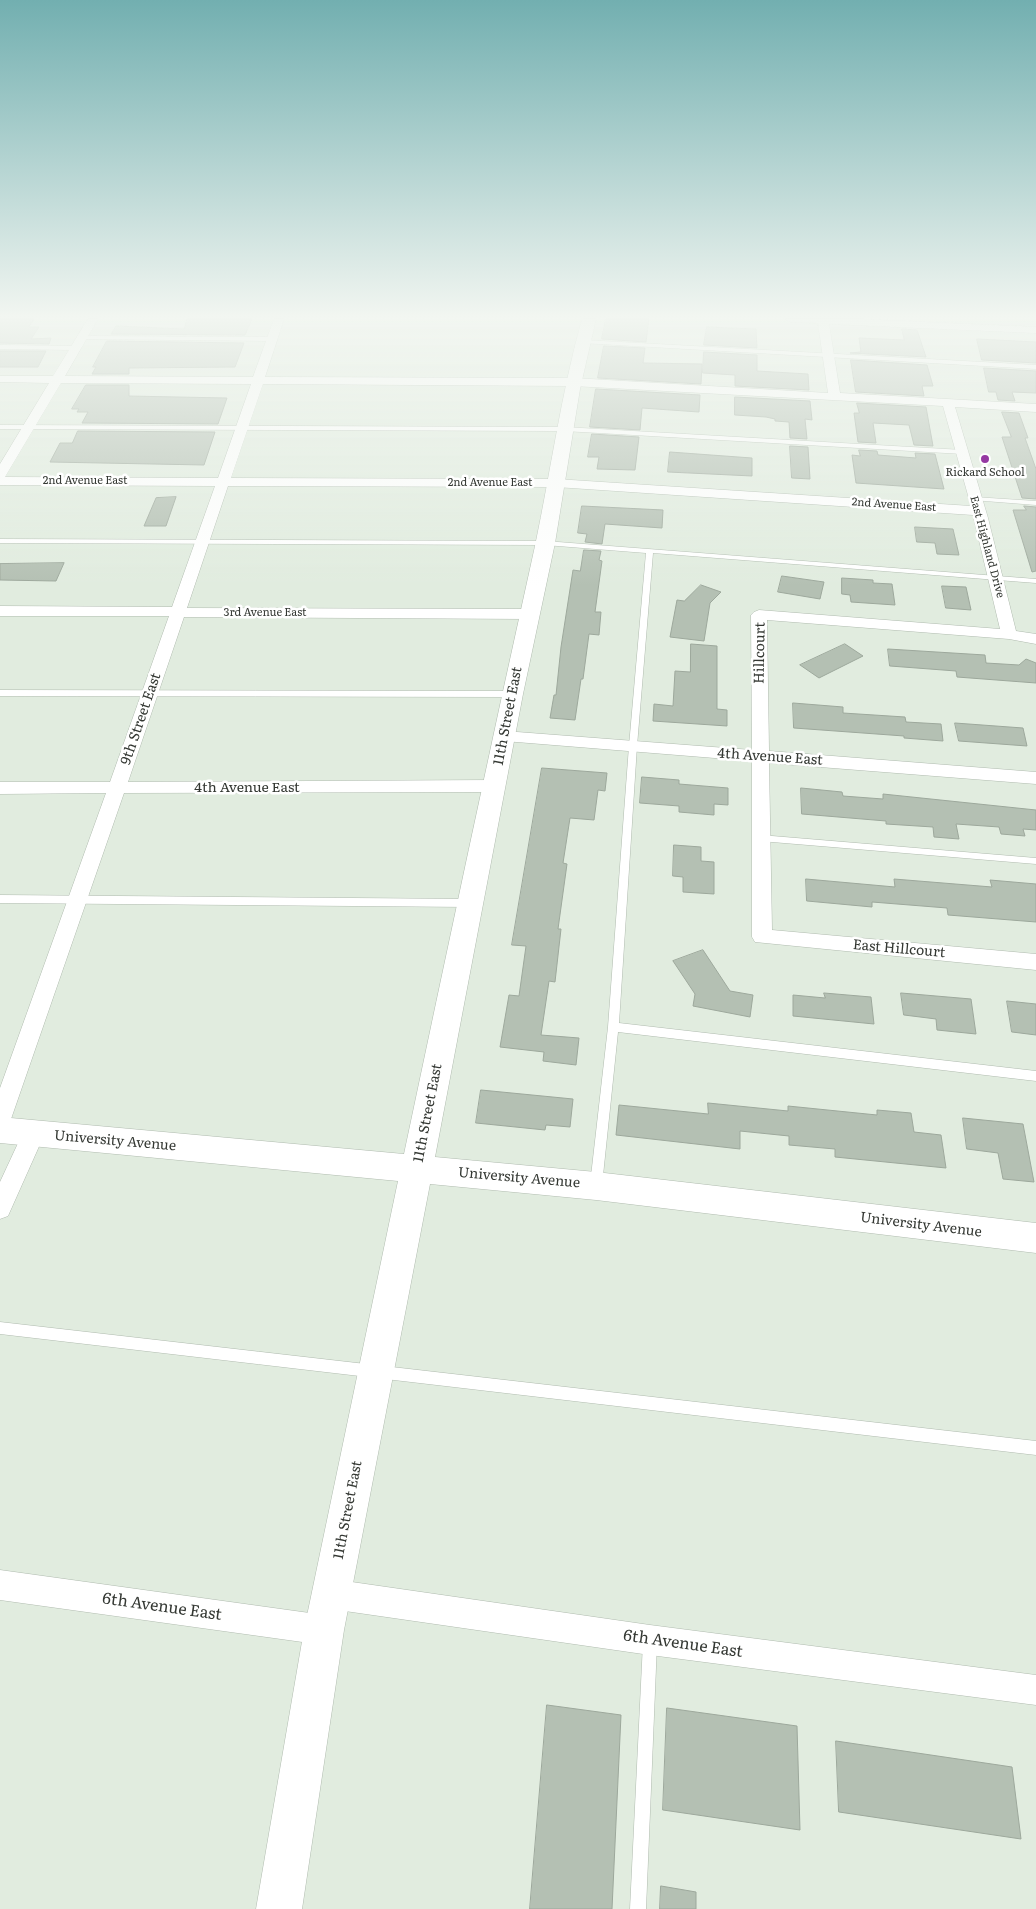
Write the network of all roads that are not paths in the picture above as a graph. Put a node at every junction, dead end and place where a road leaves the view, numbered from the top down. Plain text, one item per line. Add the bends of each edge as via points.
1 (40, 408) edge
2 (250, 408) edge
3 (568, 408) edge
4 (950, 408) edge
5 (0, 427) edge
6 (29, 427) junction
7 (243, 428) junction
8 (564, 429) junction
9 (963, 452) junction
10 (0, 475) edge
11 (0, 481) edge
12 (224, 482) junction
13 (556, 483) junction
14 (1036, 503) edge
15 (976, 505) junction
16 (0, 541) edge
17 (203, 542) junction
18 (545, 543) junction
19 (650, 550) junction
20 (996, 577) junction
21 (1036, 581) edge
22 (0, 611) edge
23 (178, 612) junction
24 (529, 614) junction
25 (1009, 634) junction
26 (1036, 639) edge
27 (0, 693) edge
28 (150, 694) junction
29 (512, 694) junction
30 (504, 736) junction
31 (633, 746) junction
32 (759, 756) junction
33 (1036, 778) edge
34 (494, 786) junction
35 (0, 788) edge
36 (117, 789) junction
37 (760, 838) junction
38 (1036, 861) edge
39 (0, 899) edge
40 (78, 899) junction
41 (470, 903) junction
42 (762, 937) joint
43 (1036, 962) edge
44 (613, 1027) junction
45 (1036, 1076) edge
46 (0, 1119) edge
47 (0, 1130) edge
48 (34, 1133) junction
49 (416, 1169) junction
50 (596, 1186) junction
51 (0, 1208) edge
52 (1036, 1238) edge
53 (0, 1328) edge
54 (376, 1373) junction
55 (1036, 1448) edge
56 (0, 1585) edge
57 (327, 1612) junction
58 (650, 1640) junction
59 (1036, 1690) edge
60 (279, 1909) edge
61 (638, 1909) edge

1 - 6 street
2 - 7 street, 9th Street East
3 - 8 street, 11th Street East
4 - 9 street, East Highland Drive
5 - 6 lane
6 - 7 lane
6 - 10 street
7 - 8 lane
7 - 12 street, 9th Street East
8 - 9 lane
8 - 13 street, 11th Street East
9 - 15 street, East Highland Drive
11 - 12 street, 2nd Avenue East
12 - 13 street, 2nd Avenue East
12 - 17 street, 9th Street East
13 - 15 street, 2nd Avenue East
13 - 18 street, 11th Street East
14 - 15 lane
15 - 20 street, East Highland Drive
16 - 17 lane
17 - 18 lane
17 - 23 street, 9th Street East
18 - 19 lane
18 - 24 street, 11th Street East
19 - 20 lane
19 - 31 lane
20 - 21 lane
20 - 25 street, East Highland Drive
22 - 23 street, 3rd Avenue East
23 - 24 street, 3rd Avenue East
23 - 28 street, 9th Street East
24 - 29 street, 11th Street East
25 - 26 street, Hillcourt
25 - 32 street, Hillcourt via 759,615
27 - 28 lane
28 - 29 lane
28 - 36 street, 9th Street East
29 - 30 street, 11th Street East
30 - 31 street, 4th Avenue East
30 - 34 street, 11th Street East
31 - 32 street, 4th Avenue East
31 - 44 lane
32 - 33 street, 4th Avenue East
32 - 37 street, Hillcourt
34 - 36 street, 4th Avenue East
34 - 41 street, 11th Street East
35 - 36 street, 4th Avenue East
36 - 40 street, 9th Street East
37 - 38 lane
37 - 42 street, Hillcourt
39 - 40 lane
40 - 41 lane
40 - 46 street, 9th Street East
41 - 49 street, 11th Street East
42 - 43 street, East Hillcourt
44 - 45 lane
44 - 50 lane
47 - 48 street, University Avenue
48 - 49 street, University Avenue
48 - 51 street
49 - 50 street, University Avenue
49 - 54 street, 11th Street East
50 - 52 street, University Avenue
53 - 54 lane
54 - 55 lane
54 - 57 street, 11th Street East
56 - 57 street, 6th Avenue East
57 - 58 street, 6th Avenue East
57 - 60 street, 11th Street East
58 - 59 street, 6th Avenue East
58 - 61 lane

